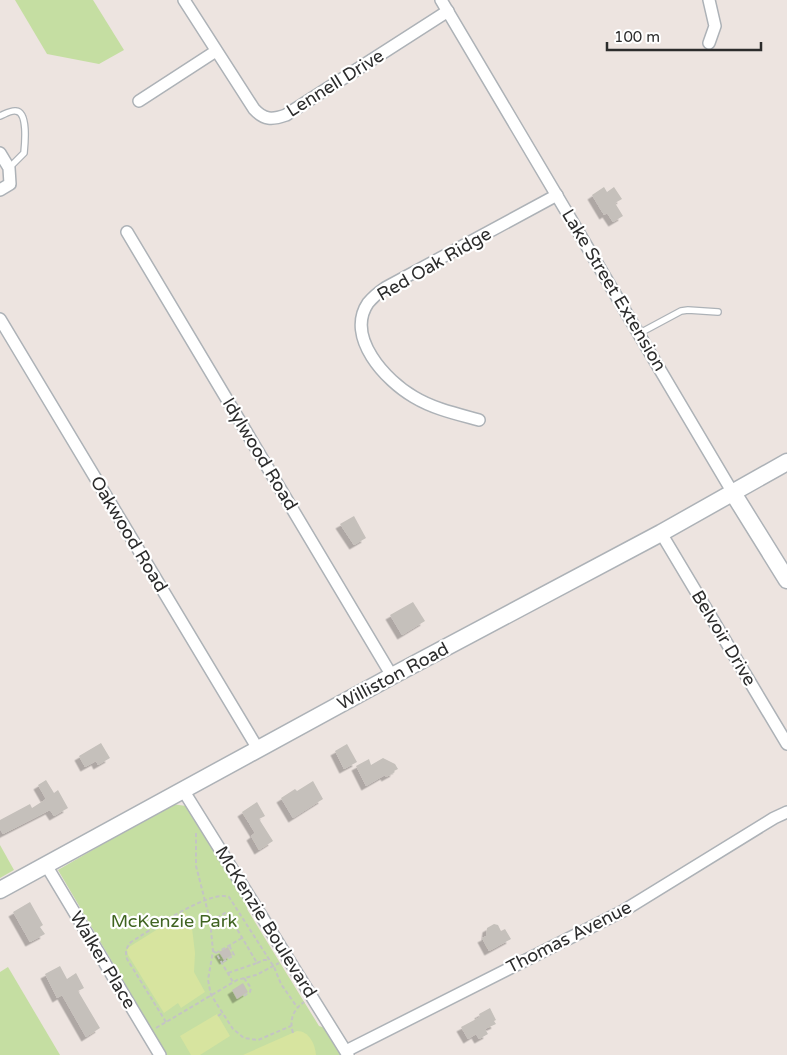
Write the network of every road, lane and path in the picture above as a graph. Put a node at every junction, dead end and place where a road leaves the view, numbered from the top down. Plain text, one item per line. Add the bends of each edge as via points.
1 (184, 0) edge
2 (441, 0) edge
3 (710, 0) edge
4 (448, 11) junction
5 (709, 43) dead end
6 (216, 51) junction
7 (139, 101) dead end
8 (0, 116) edge
9 (0, 154) edge
10 (9, 168) junction
11 (0, 190) edge
12 (558, 195) junction
13 (127, 232) dead end
14 (718, 312) dead end
15 (0, 319) edge
16 (640, 333) junction
17 (479, 420) dead end
18 (787, 462) edge
19 (733, 493) junction
20 (661, 532) junction
21 (787, 580) edge
22 (392, 676) junction
23 (787, 744) edge
24 (258, 749) junction
25 (183, 790) junction
26 (787, 812) edge
27 (196, 833) dead end
28 (46, 865) junction
29 (0, 890) edge
30 (205, 900) junction
31 (211, 922) junction
32 (242, 938) junction
33 (228, 945) junction
34 (213, 951) junction
35 (216, 953) junction
36 (288, 957) junction
37 (270, 960) junction
38 (222, 963) junction
39 (257, 963) junction
40 (274, 967) junction
41 (228, 973) junction
42 (244, 978) junction
43 (233, 982) junction
44 (211, 996) junction
45 (244, 996) dead end
46 (312, 996) junction
47 (297, 1007) junction
48 (222, 1013) junction
49 (218, 1016) dead end
50 (166, 1022) junction
51 (291, 1026) junction
52 (147, 1033) junction
53 (293, 1033) dead end
54 (347, 1053) edge
55 (160, 1055) edge

1 - 6 street, Lennell Drive
2 - 4 street, Lake Street Extension
3 - 5 street via 715,26
4 - 6 street, Lennell Drive via 278,118 260,116
4 - 12 street, Lake Street Extension
6 - 7 street
8 - 10 lane via 13,110 24,119 24,153
9 - 10 street
10 - 11 street via 10,184
12 - 16 street, Lake Street Extension
12 - 17 street, Red Oak Ridge via 385,288 368,304 363,315 363,340 368,351 396,384 433,406
13 - 22 street, Idylwood Road
14 - 16 lane via 681,311
15 - 24 street, Oakwood Road
16 - 19 street, Lake Street Extension
18 - 19 main road, Williston Road
19 - 20 main road, Williston Road
19 - 21 main road, Lake Street Extension
20 - 22 main road, Williston Road
20 - 23 street, Belvoir Drive
22 - 24 main road, Williston Road
24 - 25 main road, Williston Road
25 - 28 main road, Williston Road
25 - 36 street, McKenzie Boulevard
26 - 54 street, Thomas Avenue via 623,910
27 - 30 path via 196,866
28 - 29 main road, Williston Road
28 - 52 street, Walker Place
30 - 31 path
30 - 37 path via 224,895 229,898
30 - 50 path via 126,946 127,959
31 - 32 path via 227,912
31 - 34 path
32 - 33 path
32 - 39 path
33 - 35 path
33 - 38 path via 234,955
34 - 35 path
34 - 44 path via 208,980
35 - 38 path
36 - 40 path
36 - 46 street, McKenzie Boulevard
37 - 39 path
37 - 40 path
38 - 41 path
39 - 41 path
40 - 42 path
40 - 47 path
41 - 43 path
42 - 43 path
42 - 45 path via 251,988
43 - 44 path
44 - 48 path
44 - 50 path
46 - 47 path
46 - 54 street, McKenzie Boulevard
47 - 51 path
48 - 49 path
48 - 51 path via 244,1038 258,1040
50 - 52 path
51 - 53 path
52 - 55 street, Walker Place

